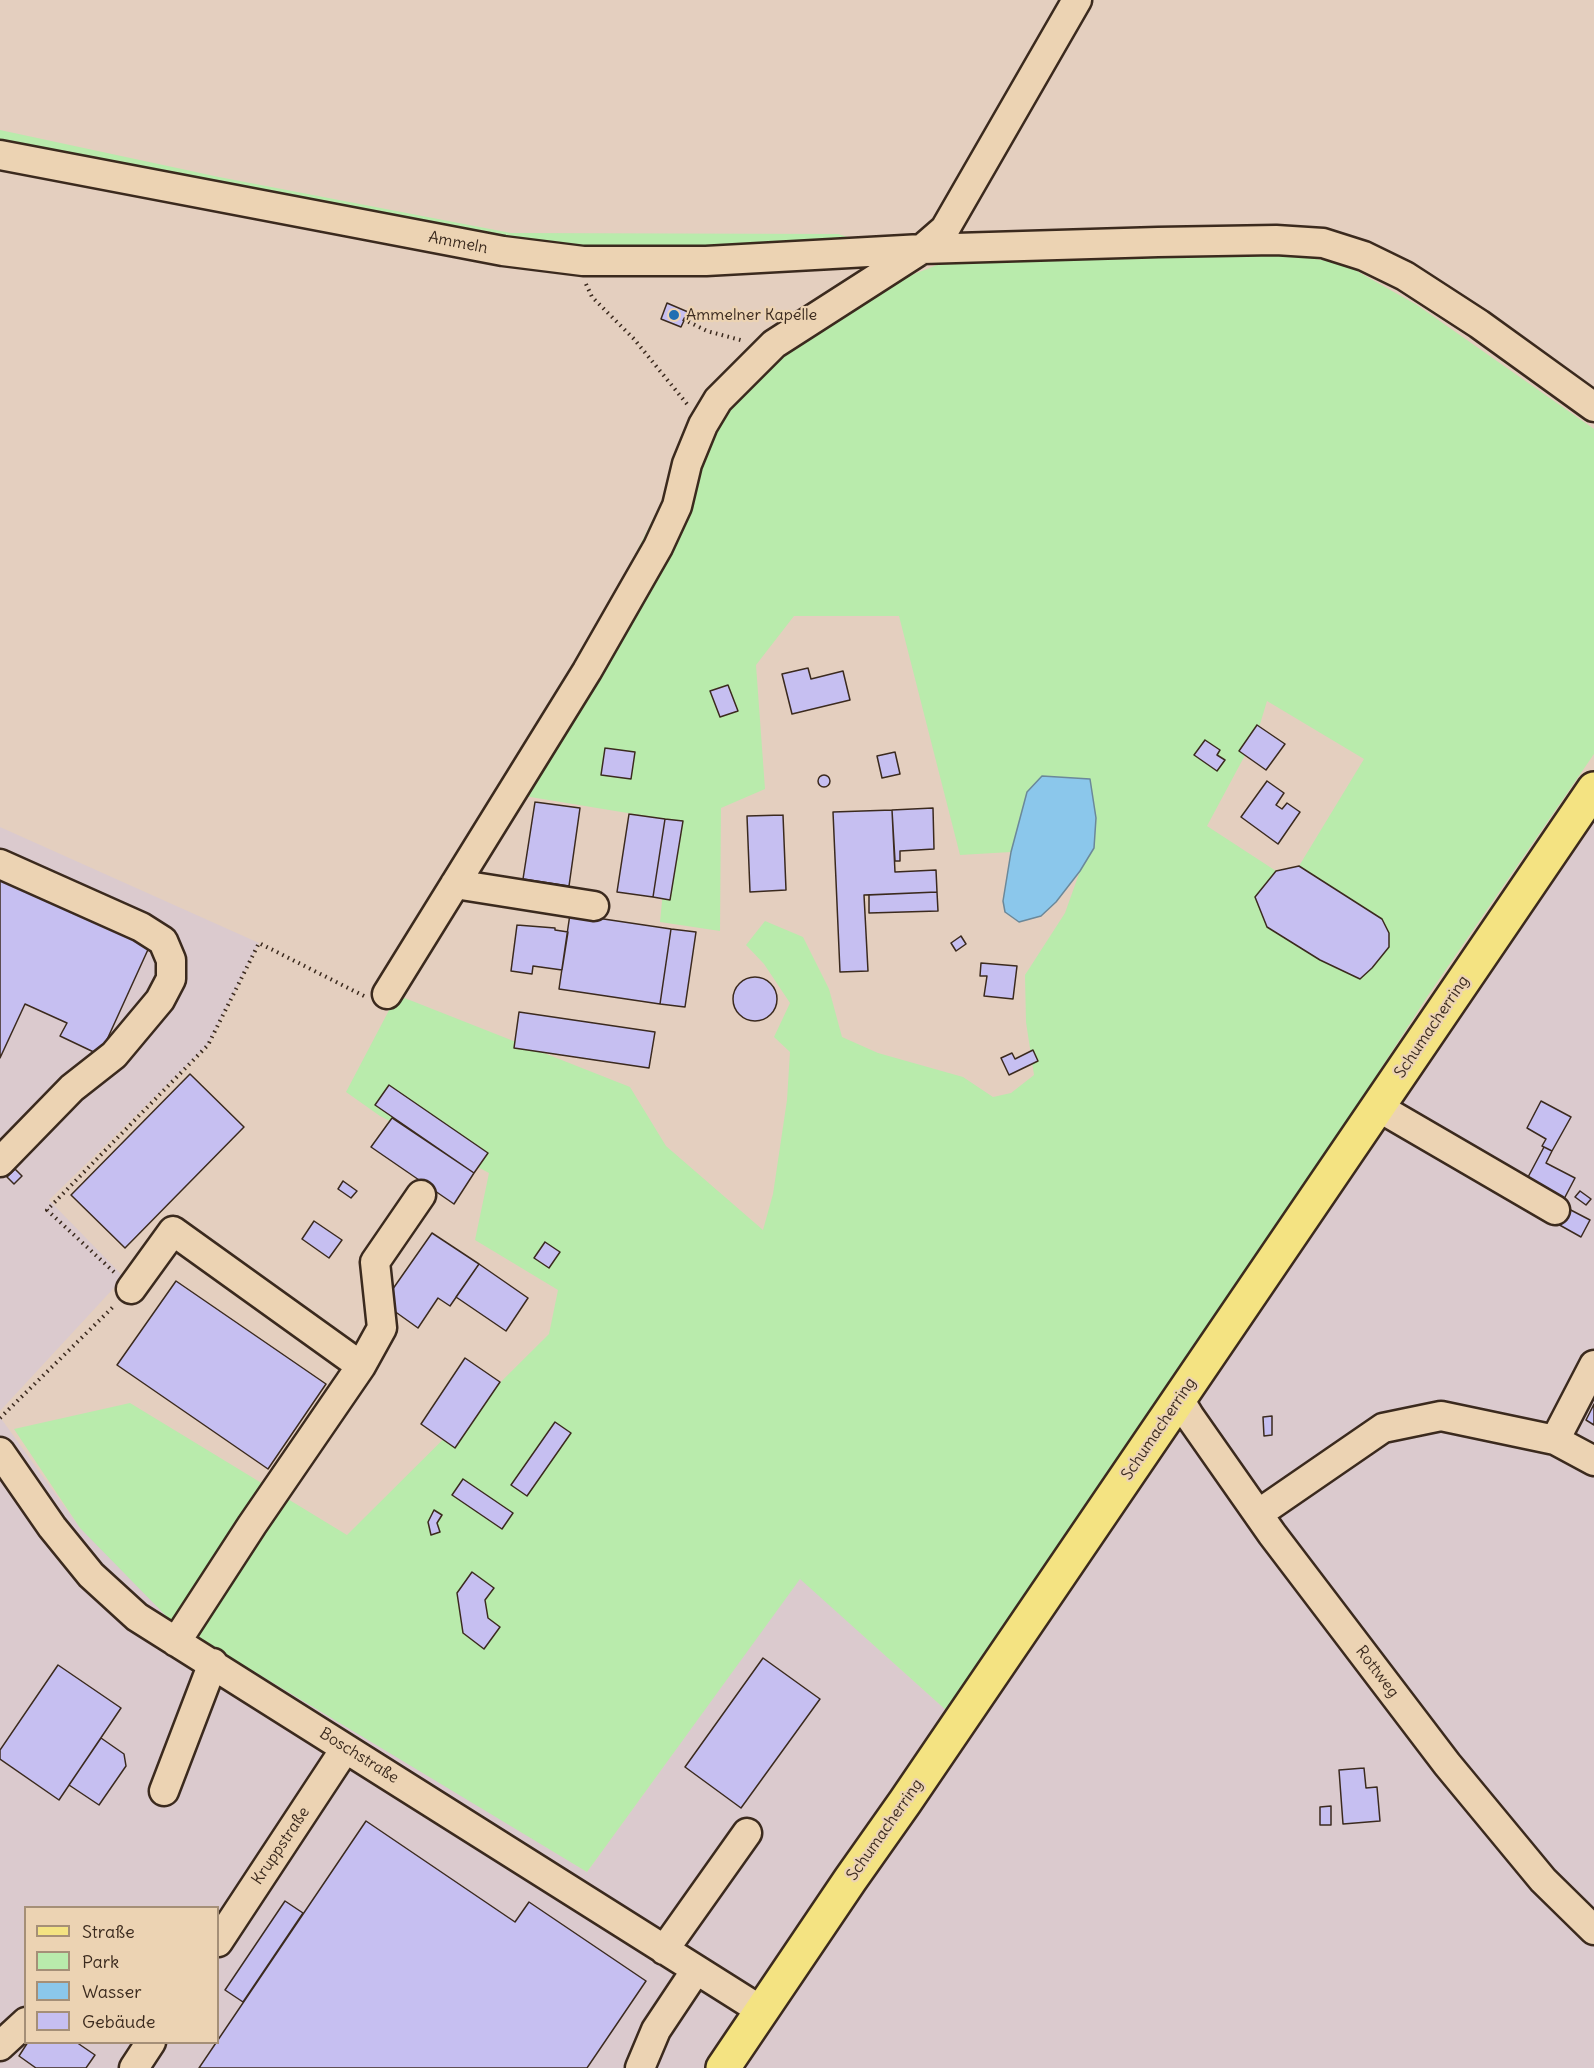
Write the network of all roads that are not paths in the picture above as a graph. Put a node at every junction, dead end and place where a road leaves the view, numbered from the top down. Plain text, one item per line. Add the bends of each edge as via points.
1 (1077, 0) edge
2 (0, 155) edge
3 (922, 249) junction
4 (1594, 407) edge
5 (1594, 789) edge
6 (0, 864) edge
7 (455, 884) junction
8 (594, 906) dead end
9 (387, 994) road end
10 (1378, 1107) junction
11 (0, 1162) edge
12 (421, 1195) dead end
13 (1555, 1210) dead end
14 (131, 1289) road end
15 (1594, 1365) edge
16 (361, 1366) junction
17 (1179, 1399) junction
18 (1555, 1440) junction
19 (0, 1452) edge
20 (1594, 1461) edge
21 (1258, 1514) junction
22 (176, 1642) junction
23 (213, 1663) junction
24 (345, 1749) junction
25 (164, 1791) dead end
26 (747, 1833) dead end
27 (1594, 1930) edge
28 (219, 1940) edge
29 (664, 1950) junction
30 (696, 1970) junction
31 (762, 2011) junction
32 (24, 2024) edge
33 (148, 2044) edge
34 (0, 2046) edge
35 (134, 2068) edge
36 (640, 2068) edge
37 (723, 2068) edge

1 - 3 street via 945,229
2 - 3 street, Ammeln via 502,251 583,261 706,261
3 - 4 street, Ammeln via 1276,240 1323,243 1364,256 1405,276
3 - 7 street via 764,352 718,400 687,464 676,506 658,547 587,671
5 - 10 main road, Schumacherring
6 - 11 street via 141,927 163,941 171,960 171,979 160,1000 114,1055 72,1088
7 - 8 street
7 - 9 street
10 - 13 street
10 - 17 main road, Schumacherring
12 - 16 street via 375,1262 382,1328
14 - 16 street via 173,1231
15 - 18 street
16 - 22 street
17 - 21 street, Rottweg
17 - 31 main road, Schumacherring
18 - 20 street
18 - 21 street via 1441,1416 1383,1428
19 - 22 street, Boschstraße via 91,1575 137,1617
21 - 27 street, Rottweg via 1447,1764 1544,1880
22 - 23 street, Boschstraße
23 - 24 street, Boschstraße
23 - 25 street
24 - 28 street, Kruppstraße
24 - 29 street, Boschstraße
26 - 29 street
29 - 30 street, Boschstraße
30 - 31 street, Boschstraße
30 - 36 street via 656,2030
31 - 37 main road, Schumacherring
32 - 34 street
33 - 35 street

